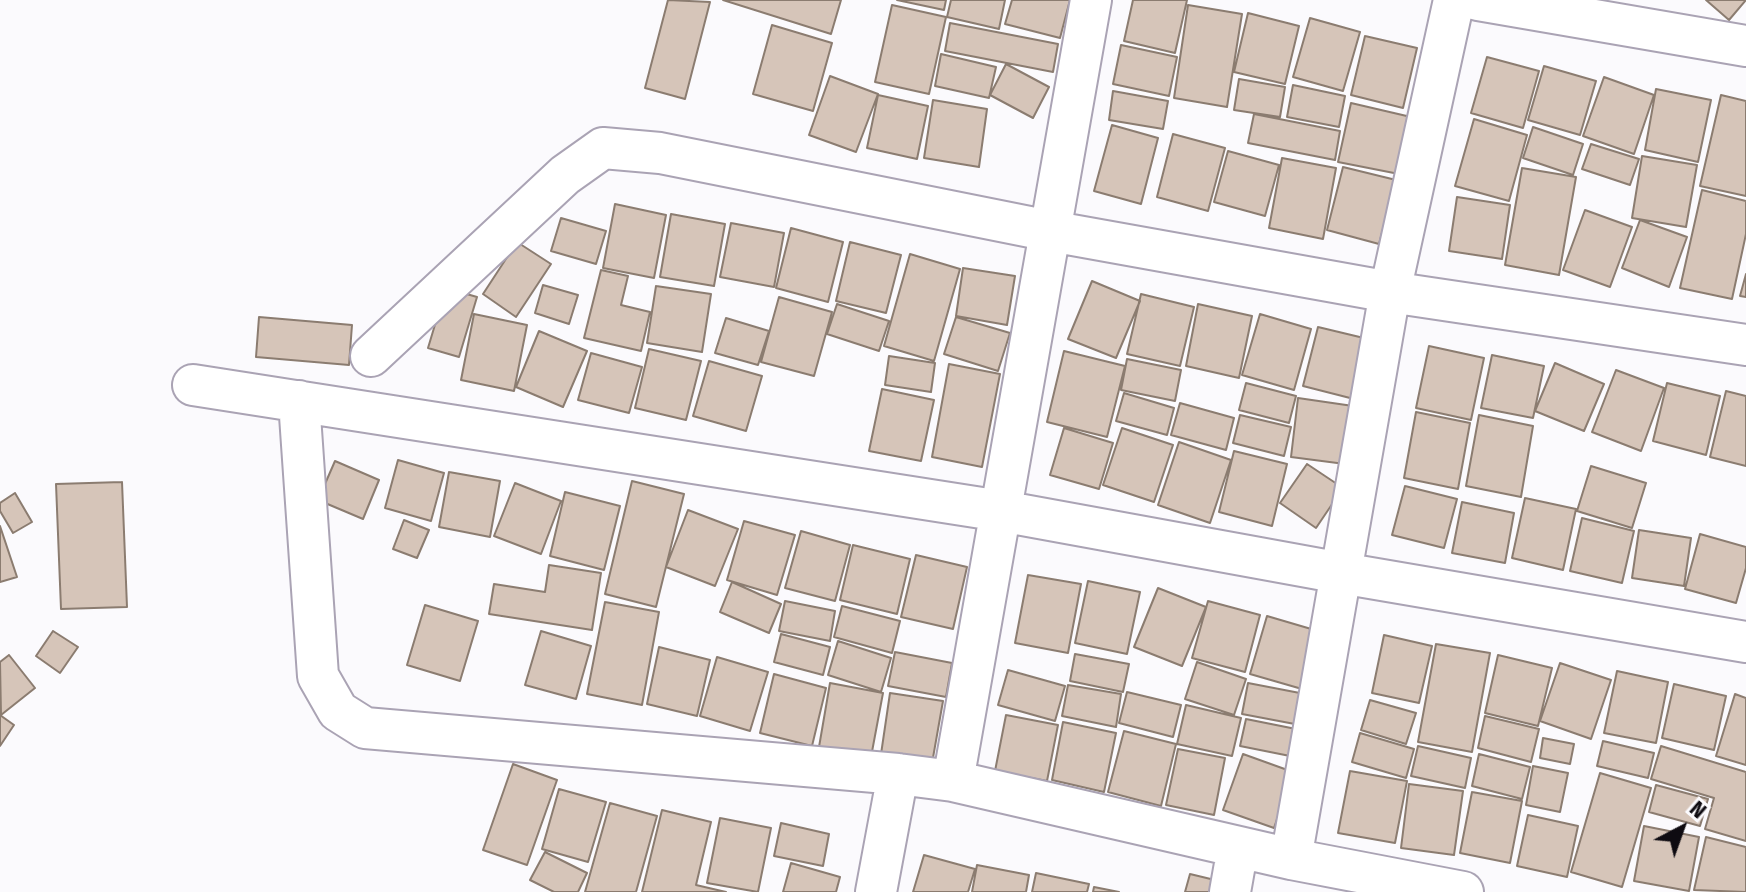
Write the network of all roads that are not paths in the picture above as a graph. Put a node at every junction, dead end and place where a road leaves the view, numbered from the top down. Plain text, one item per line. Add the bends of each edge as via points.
1 (1091, 0) edge
2 (1454, 0) edge
3 (1478, 0) edge
4 (1746, 46) edge
5 (1050, 231) junction
6 (1390, 292) junction
7 (1746, 345) edge
8 (371, 356) dead end
9 (193, 385) dead end
10 (299, 401) junction
11 (1001, 511) junction
12 (1341, 573) junction
13 (1746, 642) edge
14 (898, 774) junction
15 (953, 781) junction
16 (1238, 847) junction
17 (1291, 859) junction
18 (876, 892) edge
19 (1230, 892) edge
20 (1463, 892) edge

1 - 5 street
2 - 6 street
3 - 4 street
5 - 6 street
5 - 8 street via 660,153 603,148 565,175
5 - 11 street
6 - 7 street
6 - 12 street
9 - 10 street
10 - 11 street
10 - 14 street via 318,676 338,711 365,728
11 - 12 street
11 - 15 street
12 - 13 street
12 - 17 street
14 - 15 street
14 - 18 street
15 - 16 street
16 - 17 street
16 - 19 street
17 - 20 street

